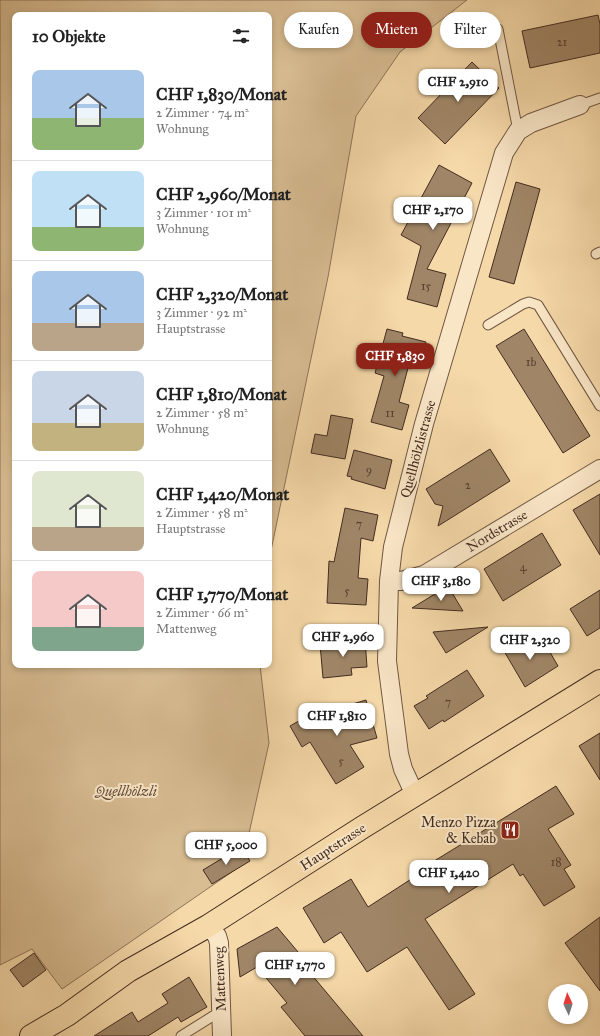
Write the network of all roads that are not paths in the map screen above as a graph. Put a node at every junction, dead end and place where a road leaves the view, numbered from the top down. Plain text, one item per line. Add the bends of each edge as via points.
1 (501, 44) edge
2 (600, 98) edge
3 (580, 105) joint
4 (518, 132) junction
5 (488, 325) dead end
6 (600, 406) edge
7 (600, 469) edge
8 (389, 581) junction
9 (600, 681) edge
10 (415, 795) junction
11 (208, 926) junction
12 (221, 1011) junction
13 (67, 1015) junction
14 (32, 1036) edge
15 (48, 1036) edge
16 (181, 1036) edge
17 (222, 1036) edge

1 - 4 lane
2 - 3 lane
3 - 4 street, Quellhölzlistrasse via 531,123
4 - 8 street, Quellhölzlistrasse via 504,153 424,424 396,533
5 - 6 lane via 523,304 529,302 538,305
7 - 8 street, Nordstrasse via 424,575 401,581
8 - 10 street, Quellhölzlistrasse via 387,661 399,754
9 - 10 main road, Hauptstrasse
10 - 11 main road, Hauptstrasse
11 - 12 street, Mattenweg via 217,936 219,943
11 - 13 main road, Hauptstrasse via 128,971
12 - 16 lane
12 - 17 street, Mattenweg
13 - 14 main road, Hauptstrasse
13 - 15 main road, Hauptstrasse

